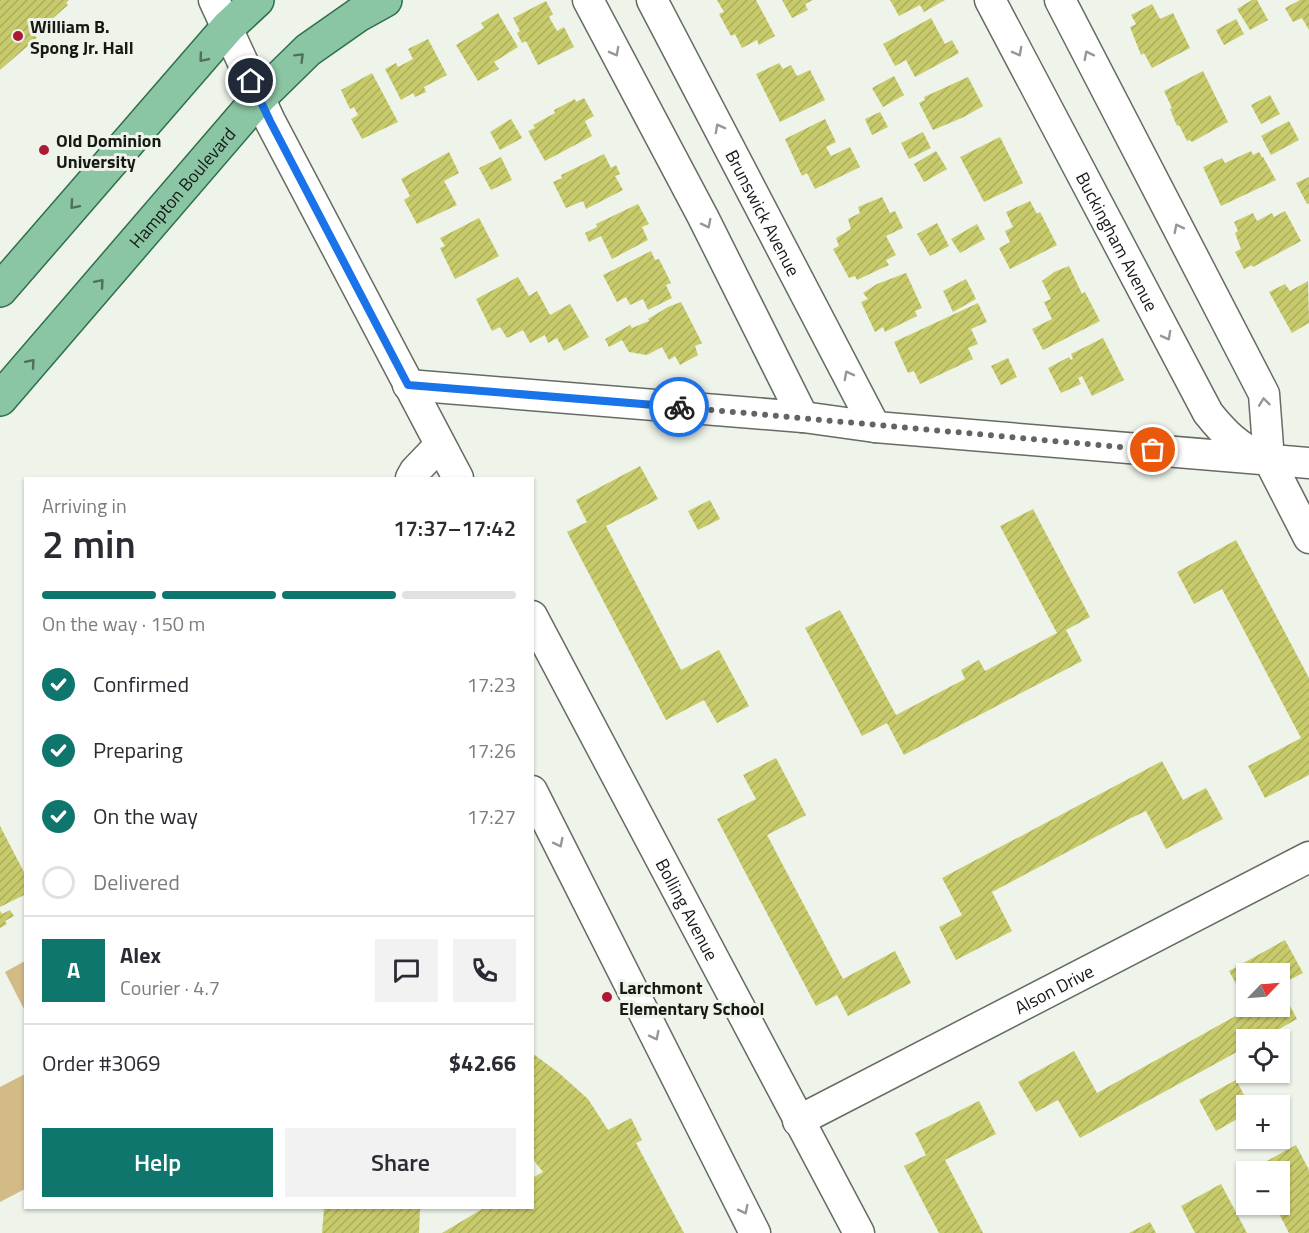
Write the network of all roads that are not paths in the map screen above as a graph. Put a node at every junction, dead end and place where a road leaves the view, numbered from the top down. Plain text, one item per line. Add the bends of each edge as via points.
1 (257, 0) edge
2 (385, 0) edge
3 (588, 0) edge
4 (652, 0) edge
5 (990, 0) edge
6 (1060, 0) edge
7 (221, 14) edge
8 (259, 98) junction
9 (0, 290) edge
10 (408, 385) junction
11 (0, 399) edge
12 (803, 417) junction
13 (875, 427) junction
14 (440, 445) junction
15 (1269, 460) junction
16 (1309, 463) edge
17 (412, 477) edge
18 (457, 477) edge
19 (1309, 538) edge
20 (534, 620) edge
21 (534, 795) edge
22 (1309, 857) edge
23 (798, 1120) junction
24 (755, 1233) edge
25 (859, 1233) edge

1 - 7 main road
8 -> 2 main road, Hampton Boulevard via 308,50
3 -> 12 street
13 -> 4 street, Brunswick Avenue
5 -> 15 street, Buckingham Avenue via 1208,413 1224,434 1245,450
15 -> 6 street via 1264,394
7 - 8 street
7 -> 9 main road
8 - 10 street
11 -> 8 main road, Hampton Boulevard
10 - 12 street
10 - 14 street
12 - 13 street
13 - 15 street
14 - 17 street
14 - 18 street
15 - 16 street
15 - 19 street
20 - 23 street, Bolling Avenue
21 -> 24 street
22 - 23 street, Alson Drive
23 - 25 street, Bolling Avenue

